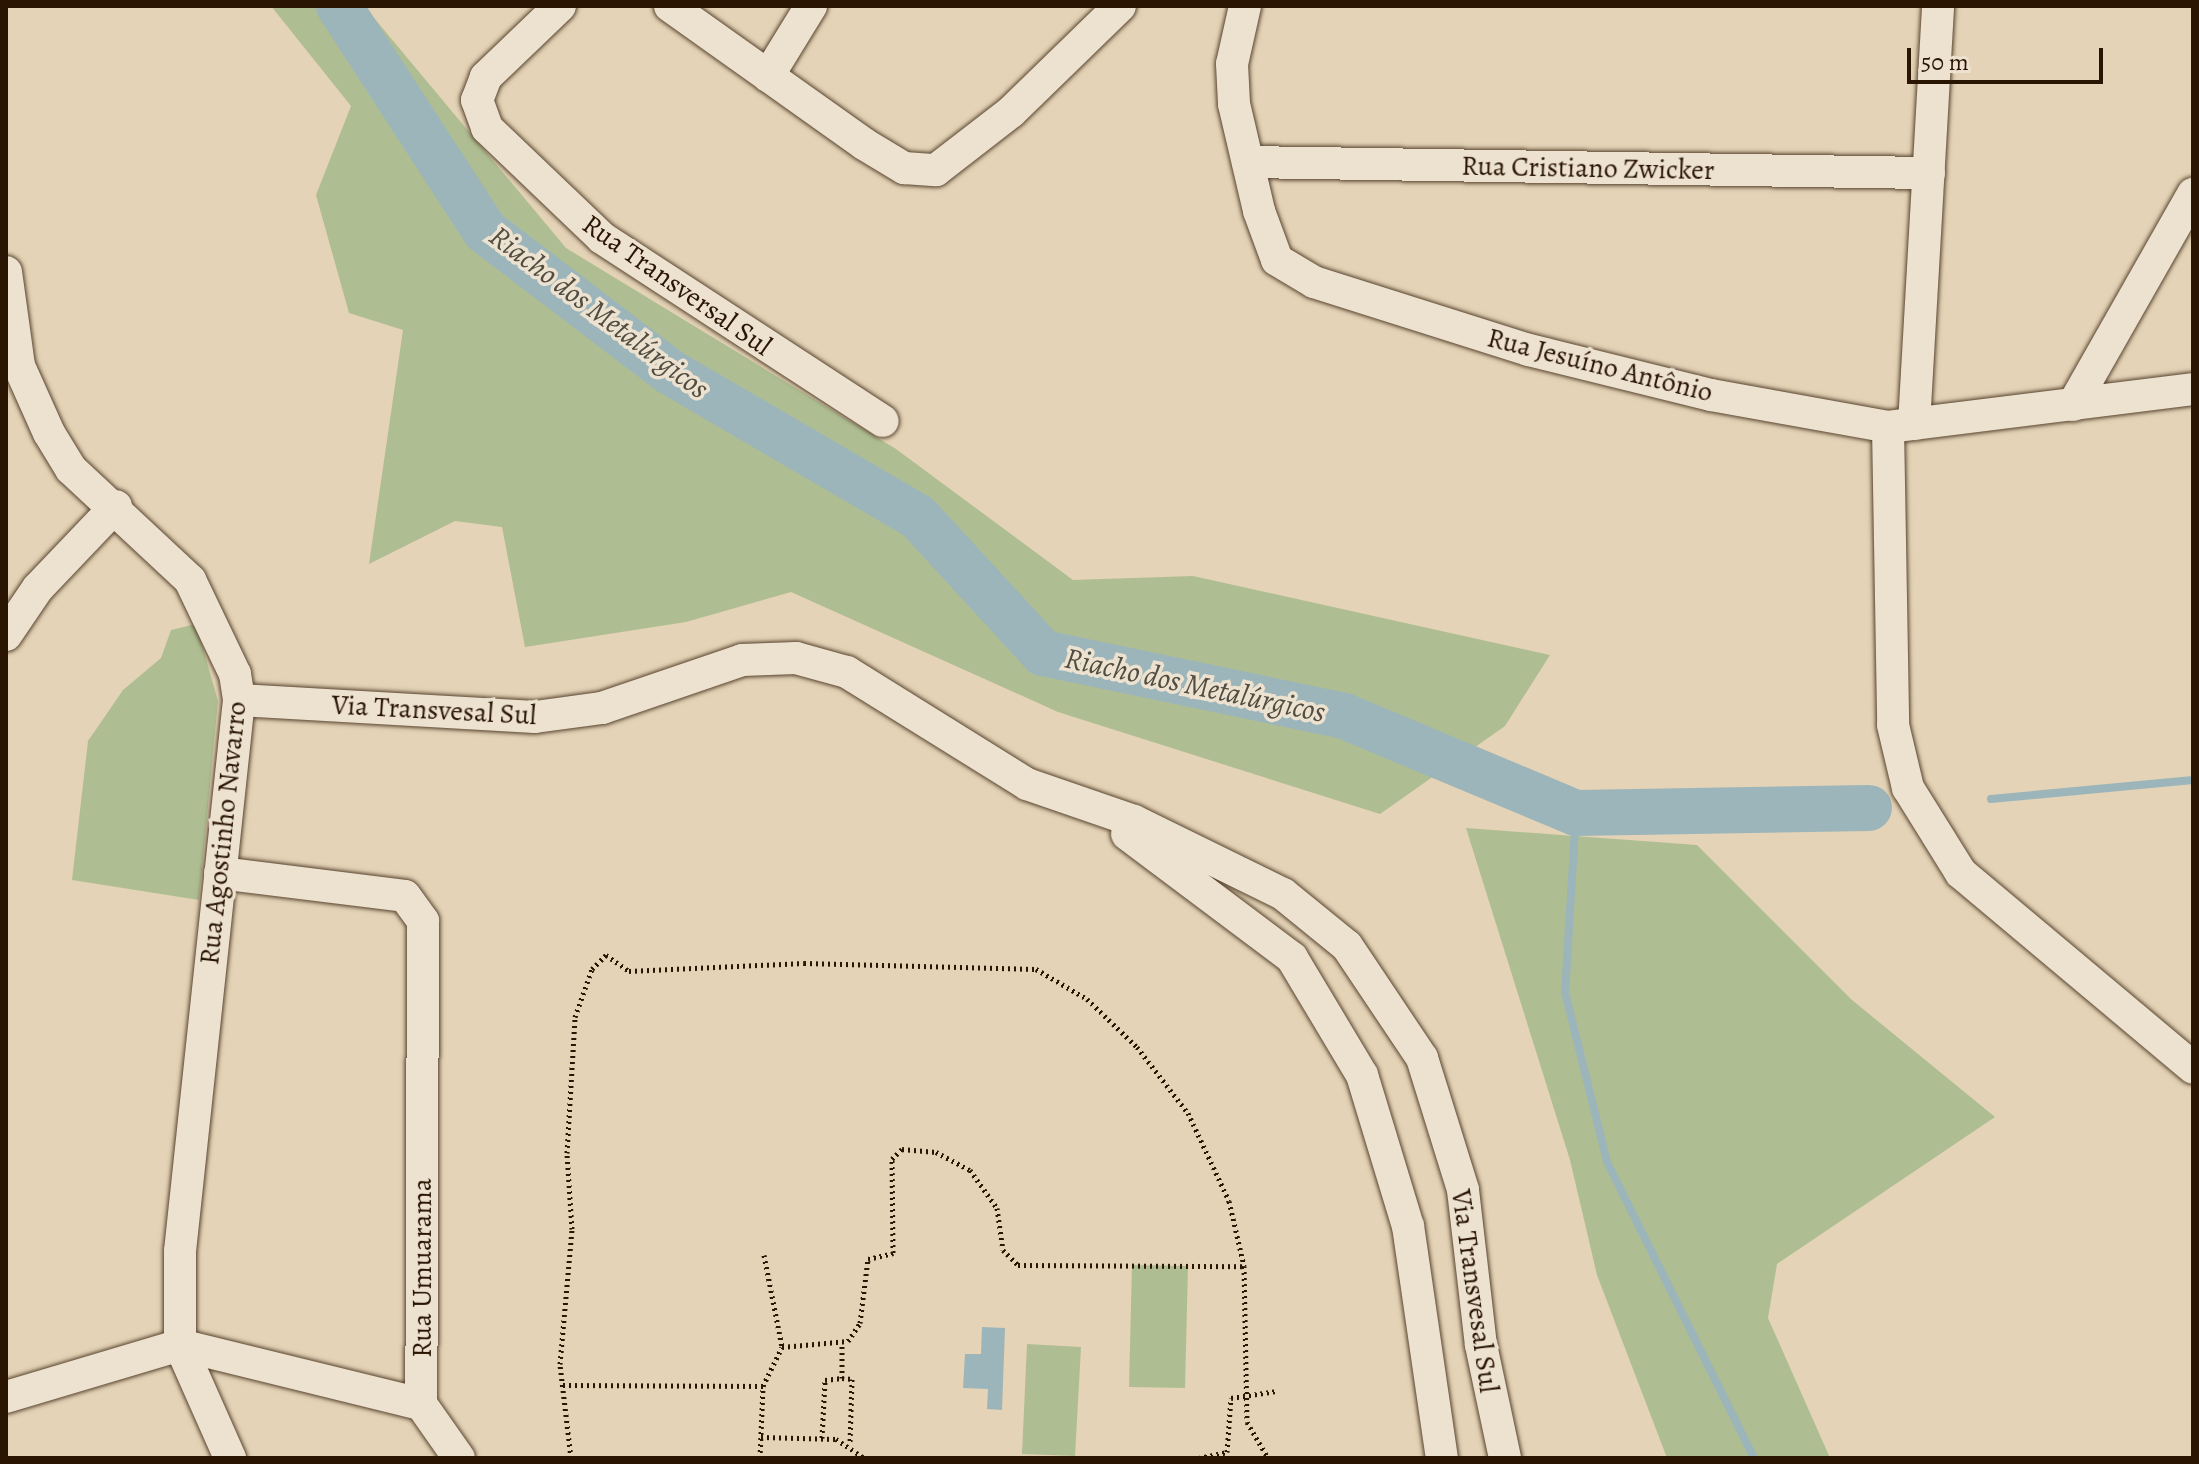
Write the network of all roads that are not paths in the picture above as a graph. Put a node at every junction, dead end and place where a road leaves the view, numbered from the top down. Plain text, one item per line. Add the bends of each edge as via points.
1 (560, 6) edge
2 (670, 6) edge
3 (811, 6) edge
4 (1120, 6) edge
5 (1245, 6) edge
6 (1938, 6) edge
7 (768, 76) junction
8 (1248, 162) junction
9 (1929, 173) junction
10 (2193, 194) edge
11 (6, 272) edge
12 (2193, 389) edge
13 (2073, 405) junction
14 (883, 421) dead end
15 (1901, 426) junction
16 (116, 506) junction
17 (6, 635) edge
18 (239, 700) junction
19 (1108, 814) junction
20 (220, 873) junction
21 (1382, 989) junction
22 (1325, 1006) junction
23 (2189, 1061) edge
24 (180, 1345) junction
25 (6, 1397) edge
26 (421, 1404) junction
27 (230, 1458) edge
28 (459, 1458) edge
29 (1442, 1458) edge
30 (1505, 1458) edge

1 - 14 street, Rua Transversal Sul via 486,77 477,100 487,128 602,238
2 - 7 street
3 - 7 street
4 - 7 street via 1011,112 936,170 904,168
5 - 8 street, Rua Jesuíno Antônio via 1232,64
6 - 9 street
8 - 9 street, Rua Cristiano Zwicker
8 - 15 street, Rua Jesuíno Antônio via 1277,260 1314,282 1529,350 1711,395
9 - 15 street
10 - 13 street
11 - 16 street, Rua Agostinho Navarro via 27,386 71,469
12 - 13 street, Rua Jesuíno Antônio
13 - 15 street, Rua Jesuíno Antônio
15 - 23 street via 1893,725 1908,788 1961,873
16 - 17 street via 38,588
16 - 18 street, Rua Agostinho Navarro via 190,580 222,641
18 - 19 street, Via Transvesal Sul via 535,717 602,708 742,660 796,658 847,672 1027,784
18 - 20 street, Rua Agostinho Navarro
19 - 21 street, Via Transvesal Sul via 1283,894 1328,928
19 - 22 street, Via Transvesal Sul via 1292,958
20 - 24 street, Rua Agostinho Navarro via 183,1181
20 - 26 street, Rua Umuarama via 405,896 423,921
21 - 22 street
21 - 30 street, Via Transvesal Sul via 1422,1058 1463,1190 1481,1345
22 - 29 street, Via Transvesal Sul via 1362,1075 1400,1192
24 - 25 street
24 - 26 street, Rua Umuarama
24 - 27 street, Rua Agostinho Navarro
26 - 28 street

